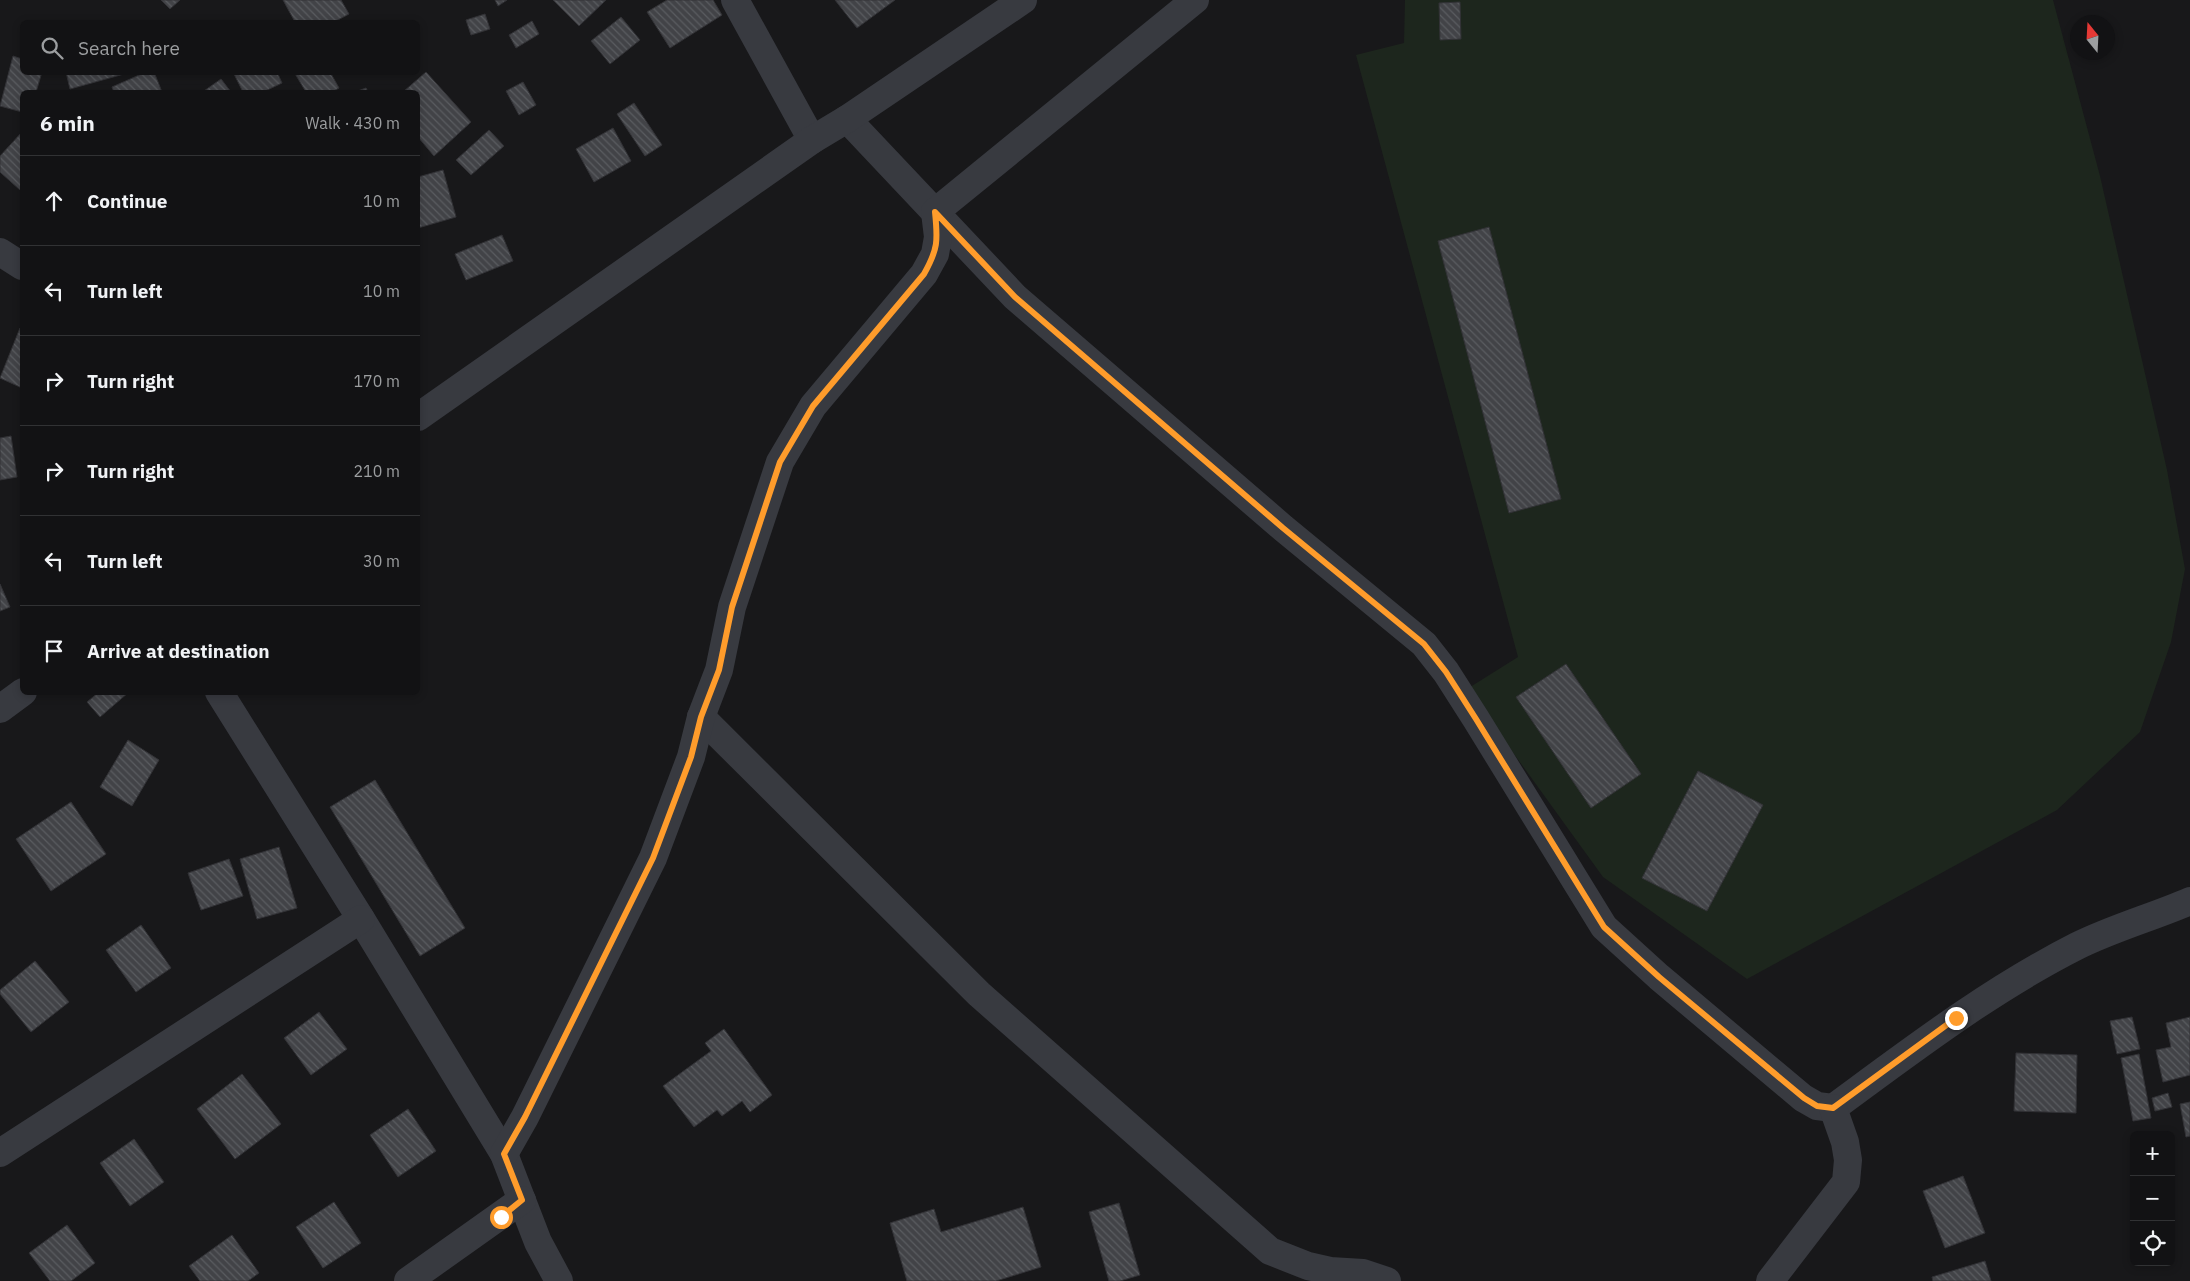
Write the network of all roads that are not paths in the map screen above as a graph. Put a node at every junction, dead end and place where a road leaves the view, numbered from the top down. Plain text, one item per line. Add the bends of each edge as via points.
1 (735, 0) edge
2 (1023, 0) edge
3 (1195, 0) edge
4 (847, 119) junction
5 (812, 140) junction
6 (935, 212) junction
7 (0, 252) edge
8 (20, 265) edge
9 (420, 415) edge
10 (221, 695) edge
11 (701, 717) junction
12 (2190, 901) edge
13 (361, 919) junction
14 (1833, 1108) junction
15 (0, 1153) edge
16 (504, 1154) junction
17 (522, 1200) junction
18 (408, 1281) edge
19 (559, 1281) edge
20 (1387, 1281) edge
21 (1770, 1281) edge

1 - 5 street
2 - 4 street
3 - 6 street
4 - 5 street
4 - 6 street
5 - 9 street
6 - 11 street via 938,237 935,254 924,274 813,406 780,462 732,607 719,670
6 - 14 street via 1015,297 1275,521 1424,644 1476,719 1604,927 1804,1098 1817,1106
7 - 8 street
10 - 13 street
11 - 16 street via 691,757 653,858
11 - 20 street via 979,994 1270,1250 1308,1266 1363,1273
12 - 14 street via 2078,945 2029,972 1956,1018
13 - 15 street
13 - 16 street
14 - 21 street via 1847,1151 1846,1182
16 - 17 street
17 - 18 street
17 - 19 street via 538,1242

